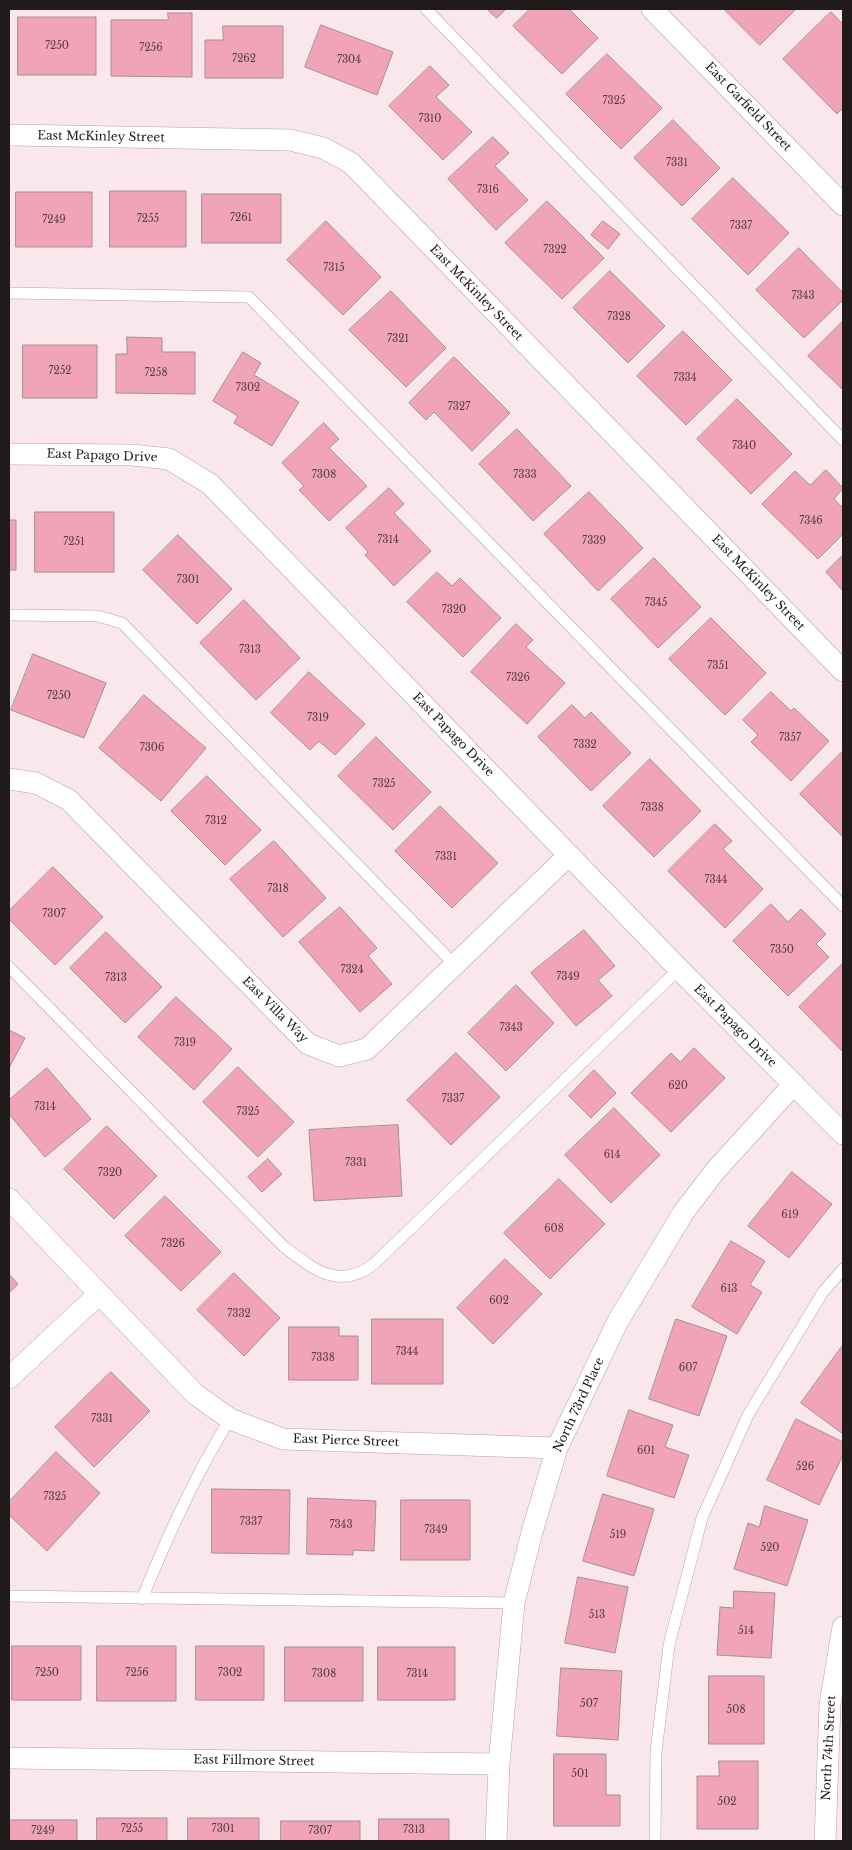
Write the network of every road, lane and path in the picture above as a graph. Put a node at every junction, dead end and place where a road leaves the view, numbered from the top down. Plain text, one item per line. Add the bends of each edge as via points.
1 (426, 9) edge
2 (652, 9) edge
3 (9, 135) edge
4 (843, 205) edge
5 (9, 293) edge
6 (843, 440) edge
7 (9, 454) edge
8 (9, 615) edge
9 (843, 671) edge
10 (9, 779) edge
11 (569, 855) junction
12 (843, 906) edge
13 (455, 965) junction
14 (9, 967) edge
15 (679, 969) junction
16 (794, 1084) junction
17 (843, 1134) edge
18 (9, 1199) edge
19 (843, 1269) edge
20 (99, 1294) junction
21 (9, 1378) edge
22 (230, 1419) junction
23 (557, 1448) junction
24 (9, 1596) edge
25 (142, 1598) junction
26 (514, 1603) junction
27 (843, 1627) edge
28 (9, 1758) edge
29 (499, 1764) junction
30 (835, 1768) edge
31 (496, 1841) edge
32 (655, 1841) edge
33 (825, 1841) edge

1 - 6 lane
2 - 4 street, East Garfield Street
3 - 9 street, East McKinley Street via 290,140 323,148 351,163
5 - 12 lane via 249,297
7 - 11 street, East Papago Drive via 132,455 169,459 210,484
8 - 13 lane via 98,616 122,622
10 - 13 street, East Villa Way via 36,783 68,800 308,1044 339,1056 366,1048
11 - 13 street, East Villa Way
11 - 15 street, East Papago Drive
14 - 15 lane via 283,1246 314,1270 337,1276 362,1274 375,1263
15 - 16 street, East Papago Drive
16 - 17 street, East Papago Drive
16 - 23 street, North 73rd Place via 683,1213 618,1322
18 - 20 street, East Pierce Street
19 - 32 lane via 822,1292 748,1415 702,1518 670,1645 656,1752
20 - 21 street
20 - 22 street, East Pierce Street via 195,1394
22 - 23 street, East Pierce Street via 283,1439
22 - 25 lane
23 - 26 street, North 73rd Place
24 - 25 lane
25 - 26 lane
26 - 29 street, North 73rd Place
27 - 30 street, North 74th Street via 830,1704
28 - 29 street, East Fillmore Street
29 - 31 street, North 73rd Place
30 - 33 street, North 74th Street

